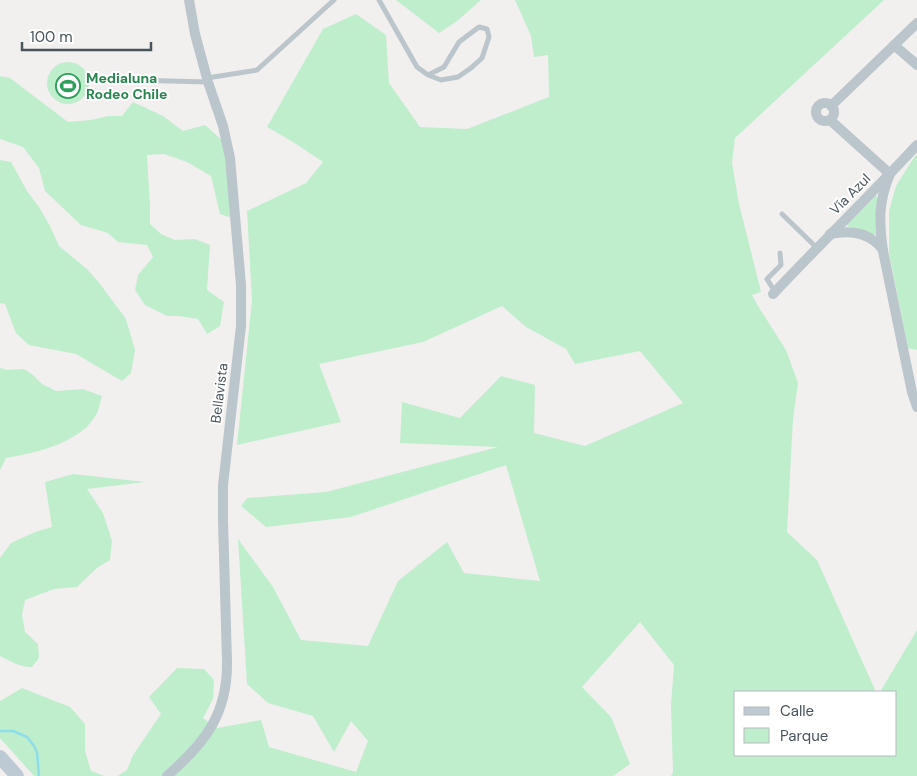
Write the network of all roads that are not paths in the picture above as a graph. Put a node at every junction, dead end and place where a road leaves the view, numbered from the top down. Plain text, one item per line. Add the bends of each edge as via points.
1 (189, 0) edge
2 (334, 0) edge
3 (379, 0) edge
4 (917, 23) edge
5 (894, 45) junction
6 (917, 65) edge
7 (428, 75) junction
8 (94, 79) dead end
9 (207, 80) junction
10 (831, 106) junction
11 (830, 120) junction
12 (917, 145) edge
13 (890, 174) junction
14 (782, 214) dead end
15 (830, 234) junction
16 (817, 248) junction
17 (883, 251) junction
18 (780, 253) dead end
19 (774, 294) joint
20 (917, 407) edge
21 (0, 757) edge
22 (17, 776) edge
23 (168, 776) edge

1 - 9 street, Bellavista
2 - 9 lane via 257,70
3 - 7 lane via 417,67
4 - 5 street
5 - 6 street
5 - 10 street
7 - 7 lane via 444,67 459,42 479,27 487,30 489,38 482,58 471,68 450,79 441,80
8 - 9 lane
9 - 23 street, Bellavista via 224,126 230,158 241,285 240,335 223,494 227,673 221,706 211,729
10 - 11 street via 833,115
10 - 11 street via 821,105 816,114 820,120
11 - 13 street
12 - 13 street, Vía Azul
13 - 15 street, Vía Azul
13 - 17 street, Vía Azul via 880,206
14 - 16 lane
15 - 16 street, Vía Azul
15 - 17 street, Vía Azul via 847,231 865,235
16 - 19 street, Vía Azul
17 - 20 street, Vía Azul
18 - 19 lane via 781,265 767,279
21 - 22 main road

